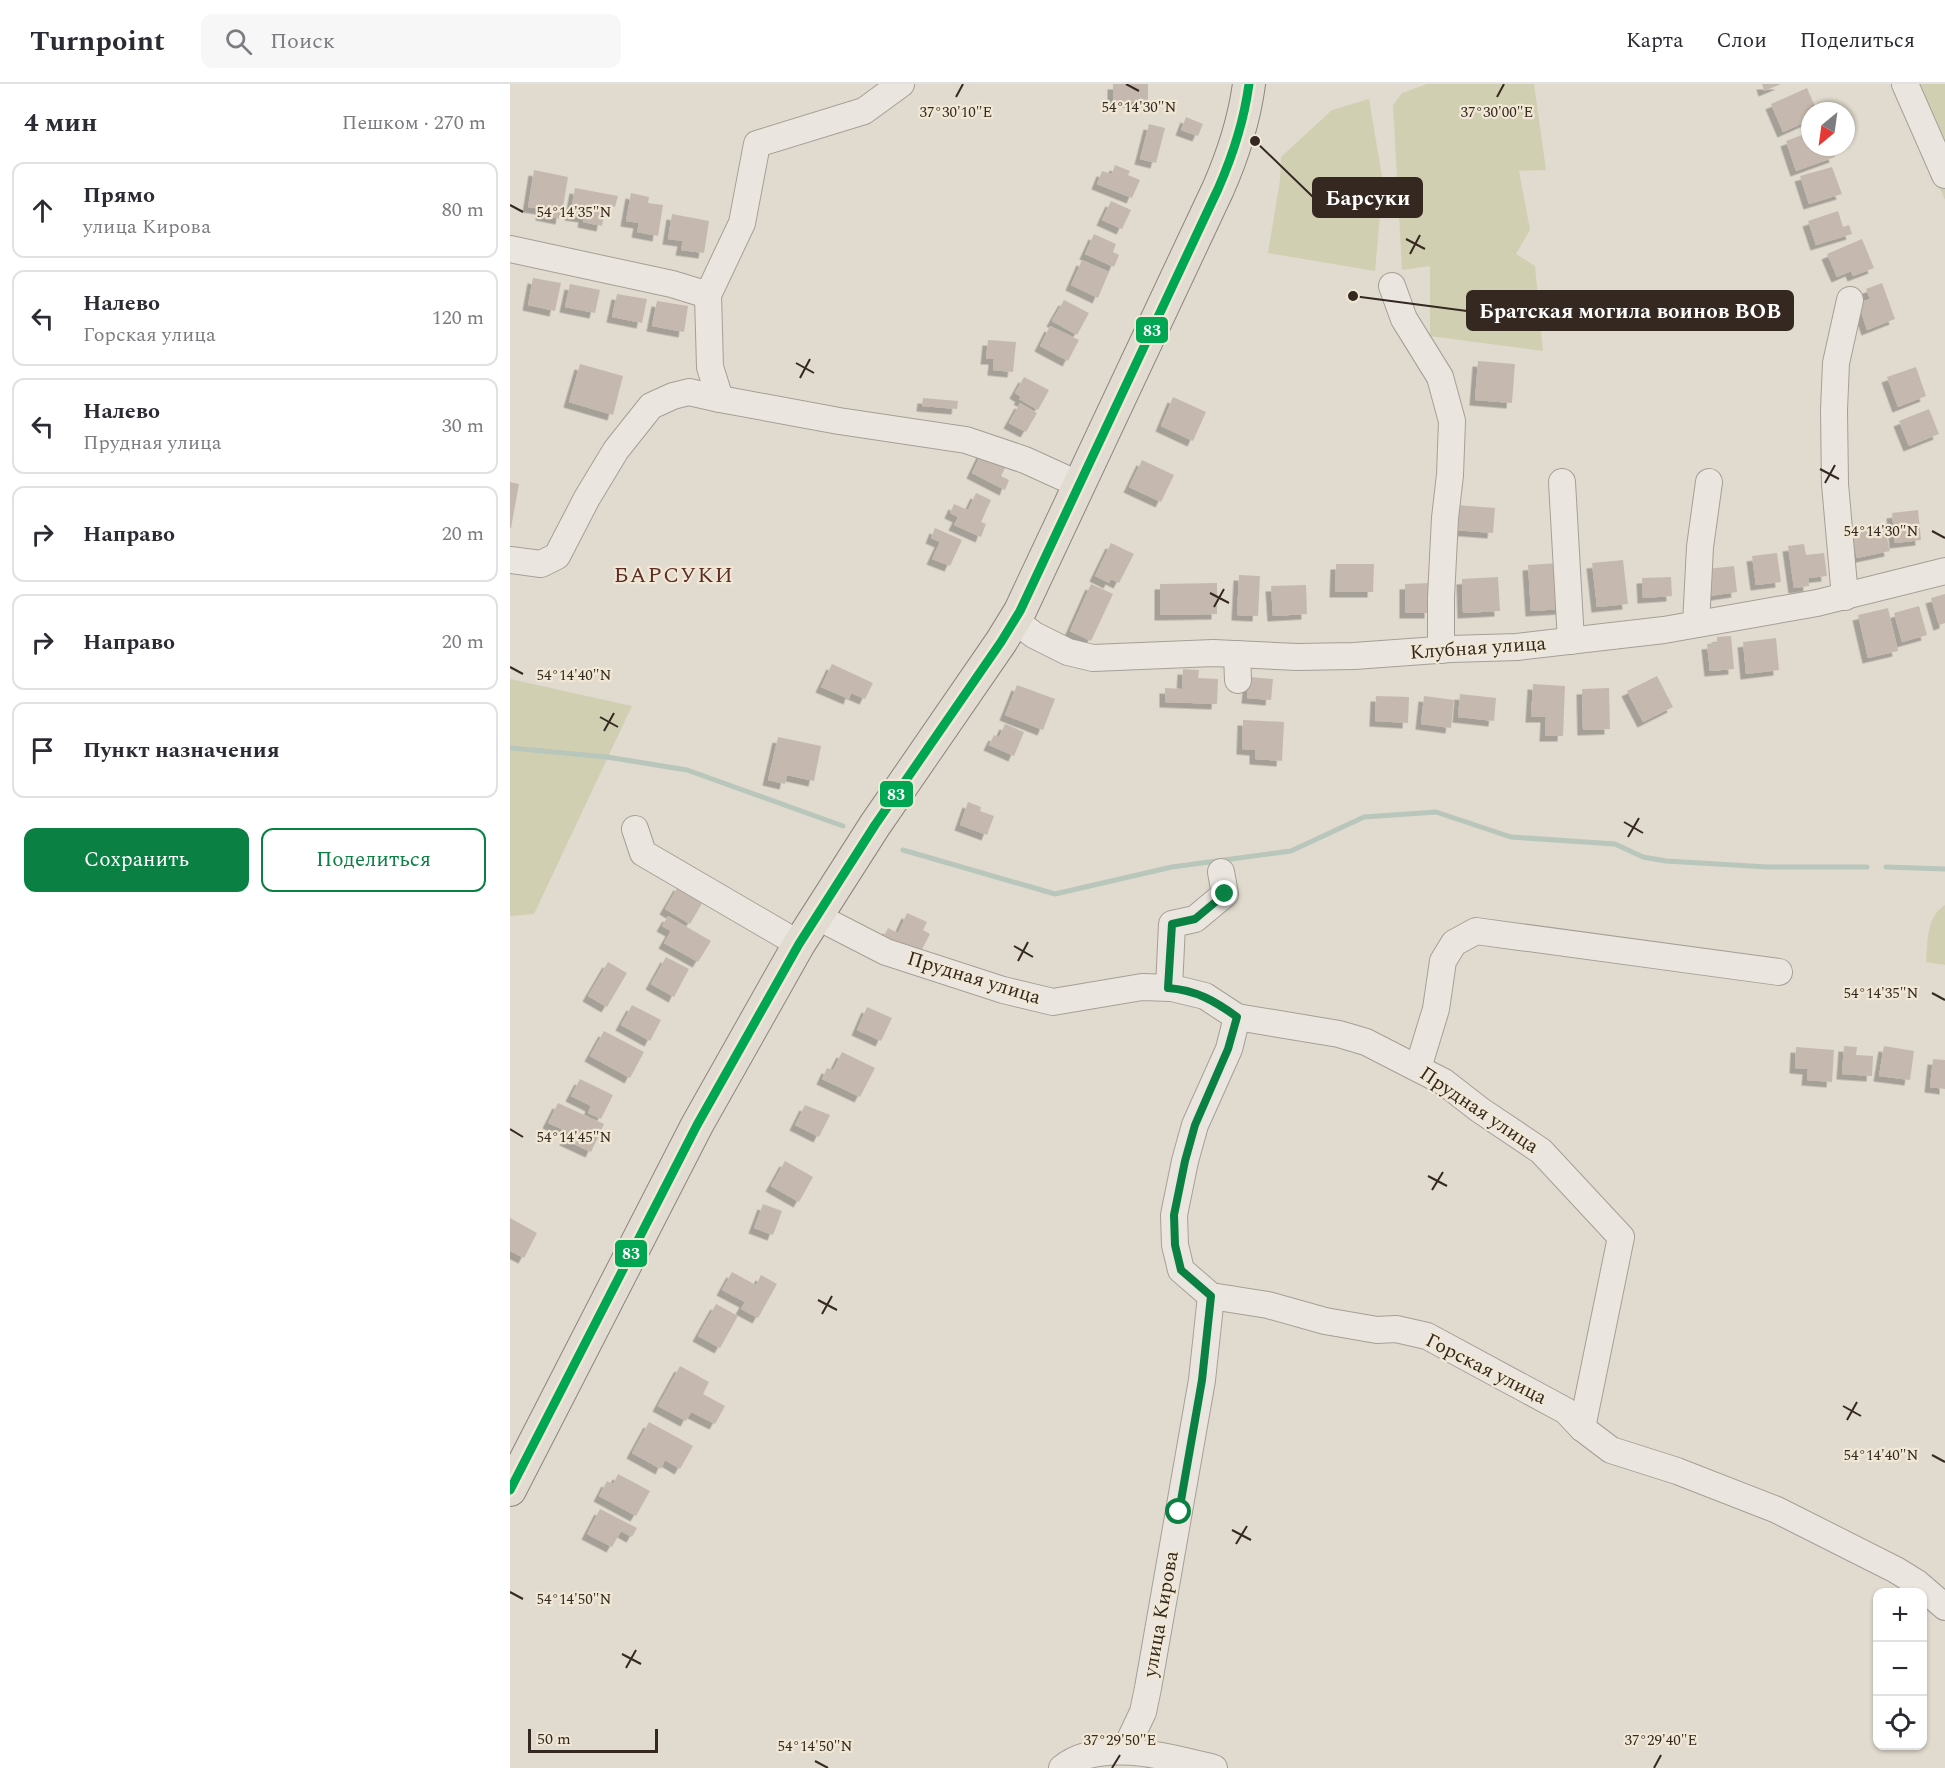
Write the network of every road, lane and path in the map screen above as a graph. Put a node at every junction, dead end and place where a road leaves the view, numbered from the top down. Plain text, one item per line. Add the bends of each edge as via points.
1 (901, 84) edge
2 (1905, 84) edge
3 (1253, 92) edge
4 (1945, 175) edge
5 (510, 249) edge
6 (1392, 286) dead end
7 (708, 295) junction
8 (1850, 300) dead end
9 (720, 399) junction
10 (1562, 482) dead end
11 (1709, 482) dead end
12 (1080, 485) junction
13 (510, 560) edge
14 (1945, 571) edge
15 (1845, 597) junction
16 (1014, 620) junction
17 (1696, 624) junction
18 (1571, 641) junction
19 (1441, 650) junction
20 (1237, 654) junction
21 (1238, 680) dead end
22 (635, 829) dead end
23 (1221, 873) dead end
24 (816, 916) junction
25 (799, 944) junction
26 (1779, 972) dead end
27 (1168, 988) junction
28 (1237, 1017) junction
29 (1418, 1068) junction
30 (1211, 1296) junction
31 (1582, 1428) junction
32 (510, 1490) edge
33 (1945, 1607) edge
34 (1125, 1750) junction
35 (1062, 1768) edge
36 (1214, 1768) edge

1 - 7 street via 864,111 757,144 742,223
2 - 4 street
3 - 12 main road via 1218,189
5 - 7 street
6 - 19 street via 1404,319 1440,377 1452,421
7 - 9 street via 710,367
8 - 15 street via 1836,363 1834,410 1835,484
9 - 12 street via 839,422 966,440 1025,460
9 - 13 street via 689,392 651,406 616,450 557,556 541,564
10 - 18 street
11 - 17 street
12 - 16 main road
14 - 15 street, Клубная улица
15 - 17 street, Клубная улица
16 - 20 street, Клубная улица via 1068,652 1093,658
16 - 24 main road
17 - 18 street, Клубная улица
18 - 19 street, Клубная улица
19 - 20 street, Клубная улица via 1354,656
20 - 21 street
22 - 25 street via 643,853
23 - 27 street via 1225,894 1195,919 1172,924
24 - 25 main road
24 - 27 street, Прудная улица via 886,952 1053,1002 1126,989
25 - 32 main road via 698,1125
26 - 29 street via 1476,931 1454,943 1443,961 1436,1010
27 - 28 street, Прудная улица via 1205,996
28 - 29 street, Прудная улица via 1339,1034 1366,1042
28 - 30 street via 1228,1049 1195,1125 1174,1215 1181,1270
29 - 31 street, Прудная улица via 1541,1151 1621,1237
30 - 31 street, Горская улица via 1268,1305 1325,1321 1427,1336 1566,1412
30 - 34 street, улица Кирова via 1202,1380 1143,1712
31 - 33 street, Горская улица via 1611,1450 1729,1491 1820,1530 1917,1583
34 - 35 street via 1080,1757
34 - 36 street

